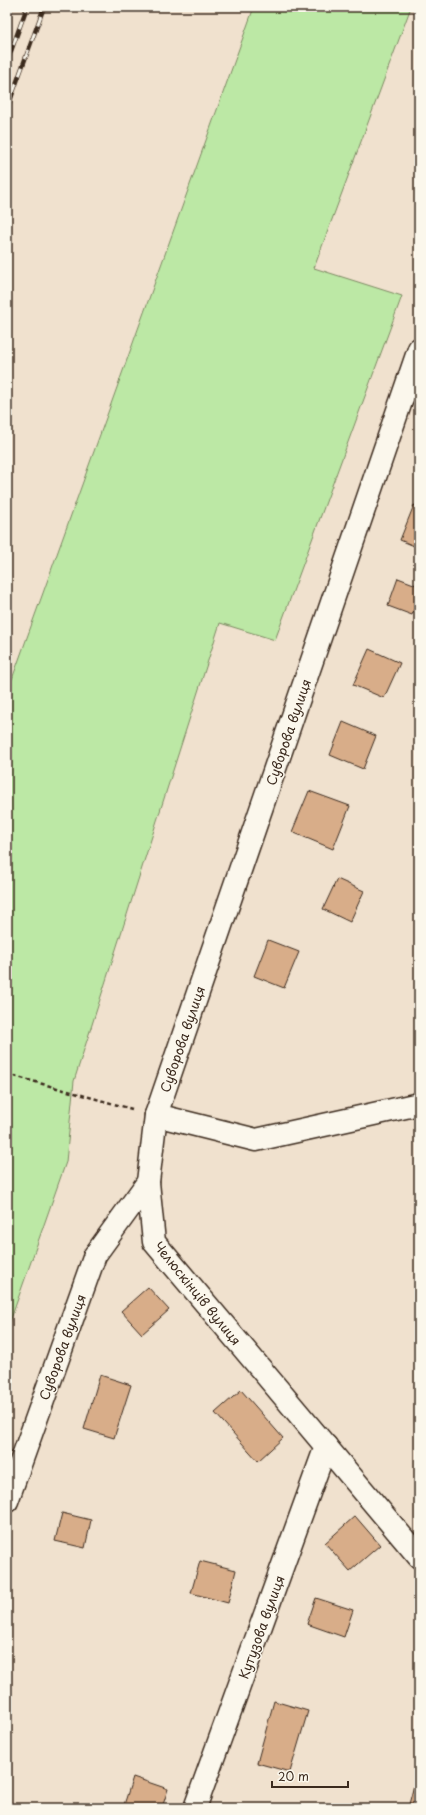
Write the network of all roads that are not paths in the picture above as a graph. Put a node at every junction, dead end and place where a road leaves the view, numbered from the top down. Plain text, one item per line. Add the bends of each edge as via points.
1 (419, 349) edge
2 (419, 1104) edge
3 (156, 1115) junction
4 (148, 1182) junction
5 (326, 1446) junction
6 (7, 1501) edge
7 (419, 1558) edge
8 (195, 1808) edge

1 - 3 street, Суворова вулиця
2 - 3 street via 256,1140
3 - 4 street, Челюскінців вулиця
4 - 5 street, Челюскінців вулиця via 154,1242
4 - 6 street, Суворова вулиця via 95,1255
5 - 7 street, Челюскінців вулиця
5 - 8 street, Кутузова вулиця

